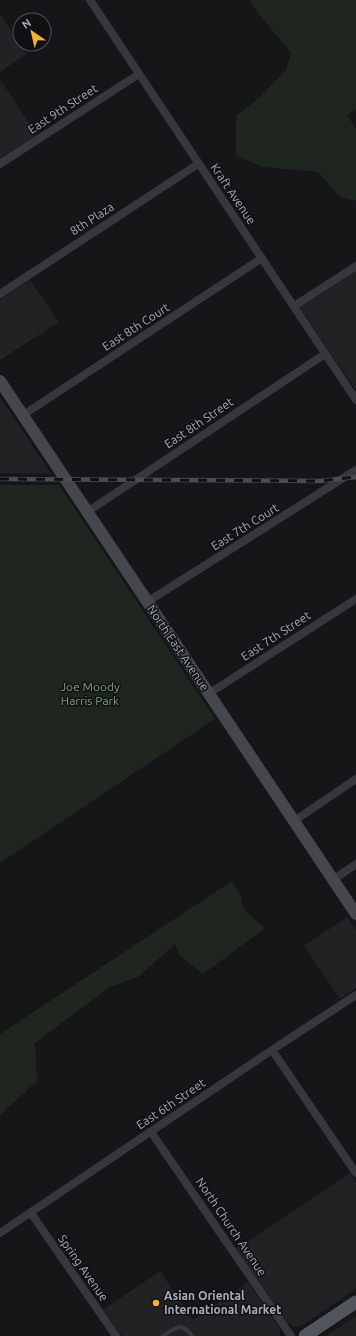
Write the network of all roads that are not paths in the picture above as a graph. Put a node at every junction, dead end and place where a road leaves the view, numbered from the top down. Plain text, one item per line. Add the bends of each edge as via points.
1 (90, 0) edge
2 (139, 74) junction
3 (0, 164) edge
4 (198, 164) junction
5 (262, 258) junction
6 (356, 266) edge
7 (0, 294) edge
8 (294, 306) junction
9 (325, 354) junction
10 (0, 381) edge
11 (356, 400) edge
12 (23, 415) junction
13 (356, 470) edge
14 (87, 512) junction
15 (356, 599) edge
16 (147, 602) junction
17 (208, 694) junction
18 (356, 779) edge
19 (294, 821) junction
20 (356, 864) edge
21 (333, 880) junction
22 (356, 914) edge
23 (356, 995) edge
24 (272, 1050) junction
25 (151, 1132) junction
26 (356, 1174) edge
27 (31, 1213) junction
28 (0, 1233) edge
29 (356, 1302) edge
30 (116, 1336) edge
31 (164, 1336) edge
32 (192, 1336) edge
33 (291, 1336) edge
34 (305, 1336) edge

1 - 2 street, Kraft Avenue
2 - 3 street, East 9th Street
2 - 4 street, Kraft Avenue
4 - 5 street, Kraft Avenue
4 - 7 street, 8th Plaza
5 - 8 street, Kraft Avenue
5 - 12 street, East 8th Court
6 - 8 street
8 - 9 street, Kraft Avenue
9 - 11 street, Kraft Avenue
9 - 14 street, East 8th Street
10 - 12 main road, North East Avenue
12 - 14 main road, North East Avenue
13 - 16 street, East 7th Court
14 - 16 main road, North East Avenue
15 - 17 street, East 7th Street
16 - 17 main road, North East Avenue
17 - 19 main road, North East Avenue
18 - 19 street
19 - 21 main road, North East Avenue
20 - 21 street
21 - 22 main road, North East Avenue
23 - 24 street, East 6th Street
24 - 25 street, East 6th Street
24 - 26 street
25 - 27 street, East 6th Street
25 - 33 street, North Church Avenue
27 - 28 street, East 6th Street
27 - 30 street, Spring Avenue
29 - 34 main road
31 - 32 lane via 175,1328 182,1327

